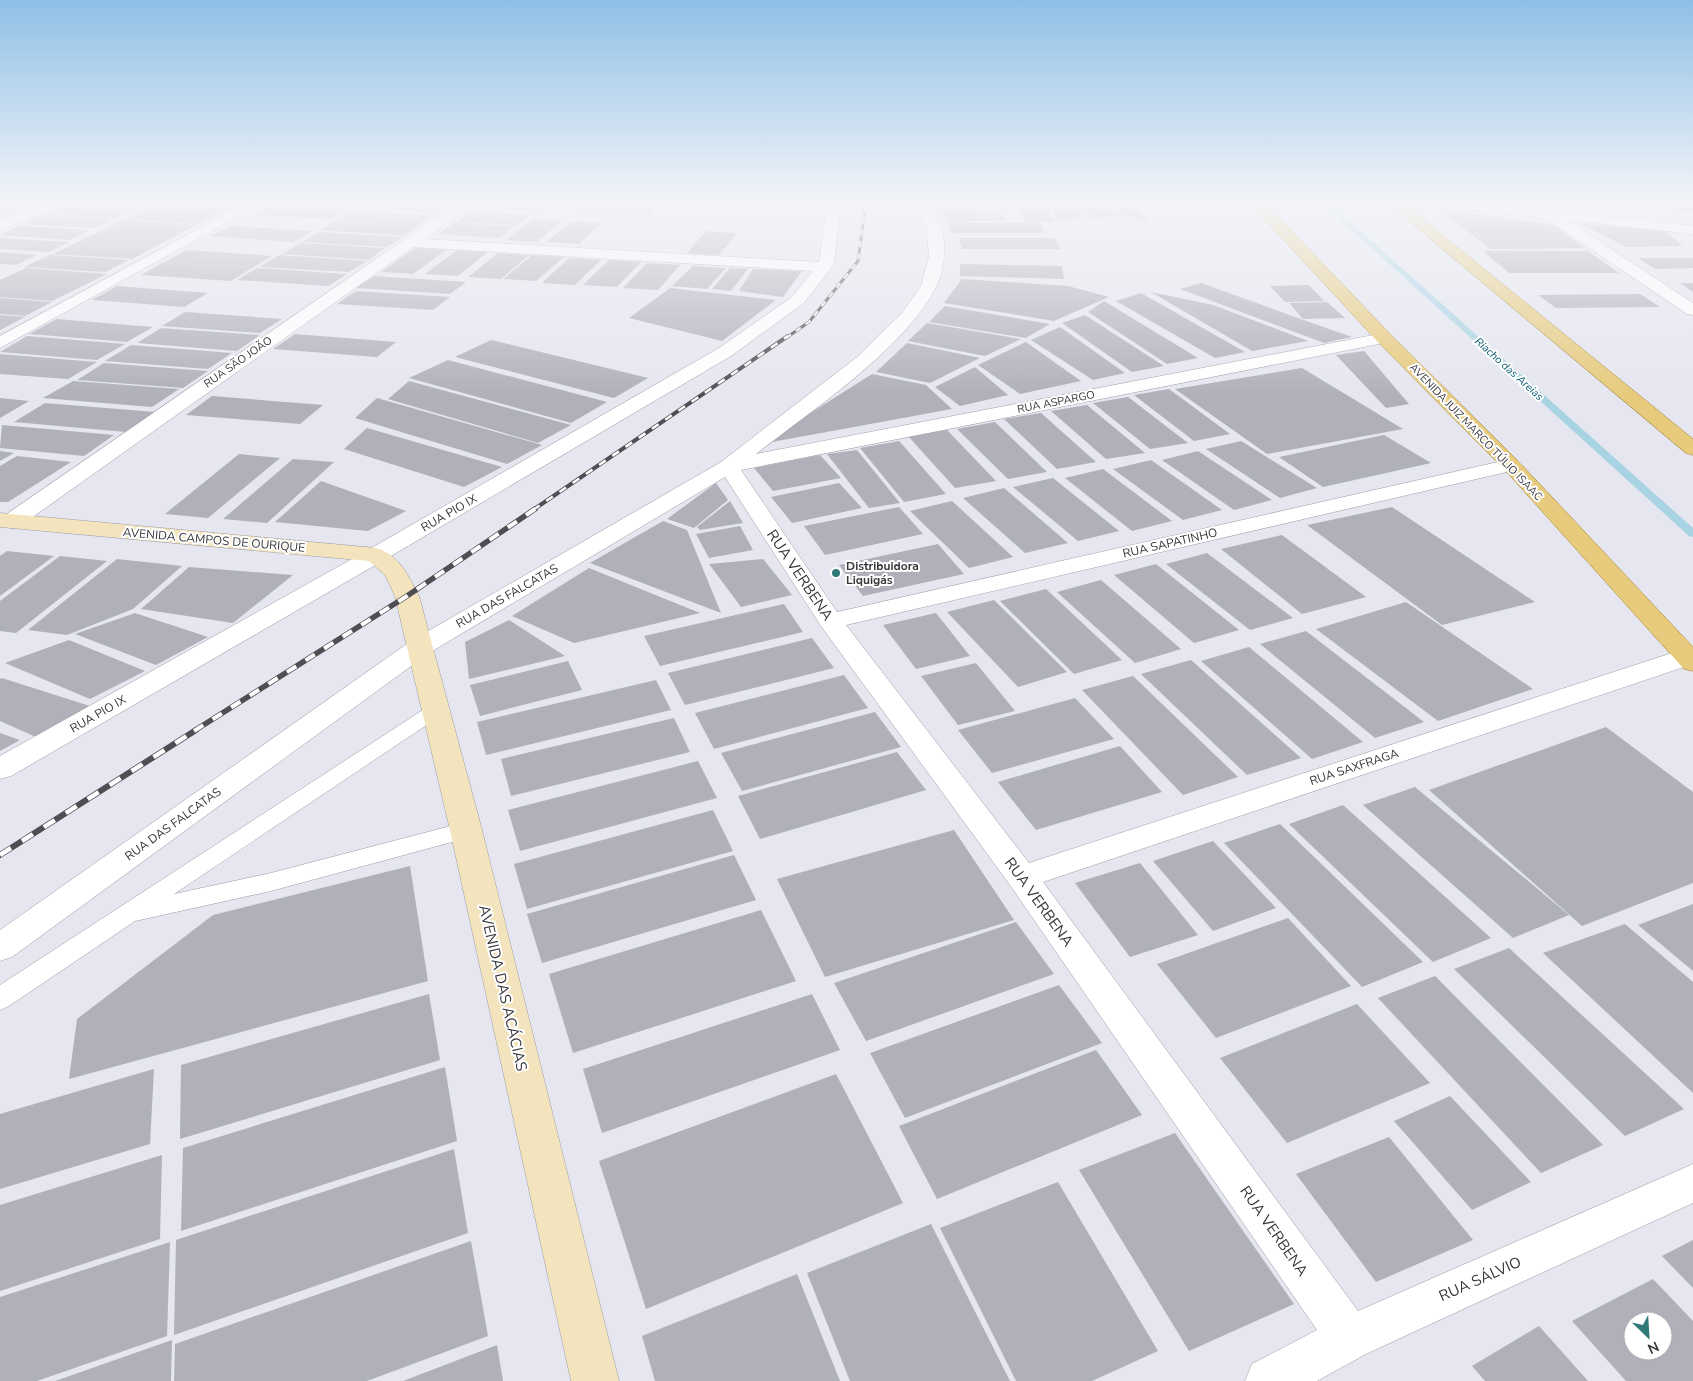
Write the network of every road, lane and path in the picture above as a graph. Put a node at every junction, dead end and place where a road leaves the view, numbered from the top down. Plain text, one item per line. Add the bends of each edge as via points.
1 (138, 267) edge
2 (371, 267) edge
3 (823, 267) edge
4 (934, 267) edge
5 (1318, 267) edge
6 (1473, 267) edge
7 (1629, 267) edge
8 (1693, 310) edge
9 (1384, 338) junction
10 (0, 343) edge
11 (1693, 449) edge
12 (728, 466) junction
13 (1511, 466) junction
14 (6, 521) edge
15 (376, 556) junction
16 (830, 621) junction
17 (420, 647) junction
18 (1690, 660) edge
19 (436, 710) junction
20 (0, 769) edge
21 (466, 830) junction
22 (1022, 877) junction
23 (128, 913) junction
24 (0, 948) edge
25 (0, 999) edge
26 (1693, 1183) edge
27 (1350, 1338) junction
28 (595, 1381) edge
29 (1270, 1381) edge

1 - 10 street
2 - 14 street, RUA SÃO JOÃO
3 - 15 street, RUA PIO IX via 798,300 725,352
4 - 12 street, RUA DAS FALCATAS via 929,286 908,317 863,361
5 - 9 main road, AVENIDA JUIZ MARCO TÚLIO ISAAC
6 - 11 main road
7 - 8 street
9 - 12 street, RUA ASPARGO
9 - 13 main road, AVENIDA JUIZ MARCO TÚLIO ISAAC
12 - 16 street, RUA VERBENA
12 - 17 street, RUA DAS FALCATAS
13 - 16 street, RUA SAPATINHO
13 - 18 main road, AVENIDA JUIZ MARCO TÚLIO ISAAC
14 - 15 main road, AVENIDA CAMPOS DE OURIQUE
15 - 17 main road, AVENIDA DAS ACÁCIAS via 395,572 407,596
15 - 20 street, RUA PIO IX
16 - 22 street, RUA VERBENA
17 - 19 main road, AVENIDA DAS ACÁCIAS
17 - 24 street, RUA DAS FALCATAS
18 - 22 street, RUA SAXFRAGA
19 - 21 main road, AVENIDA DAS ACÁCIAS
19 - 23 lane
21 - 23 lane via 271,882
21 - 28 main road, AVENIDA DAS ACÁCIAS
22 - 27 street, RUA VERBENA
23 - 25 lane
26 - 27 street, RUA SÁLVIO
27 - 29 street, RUA SÁLVIO

